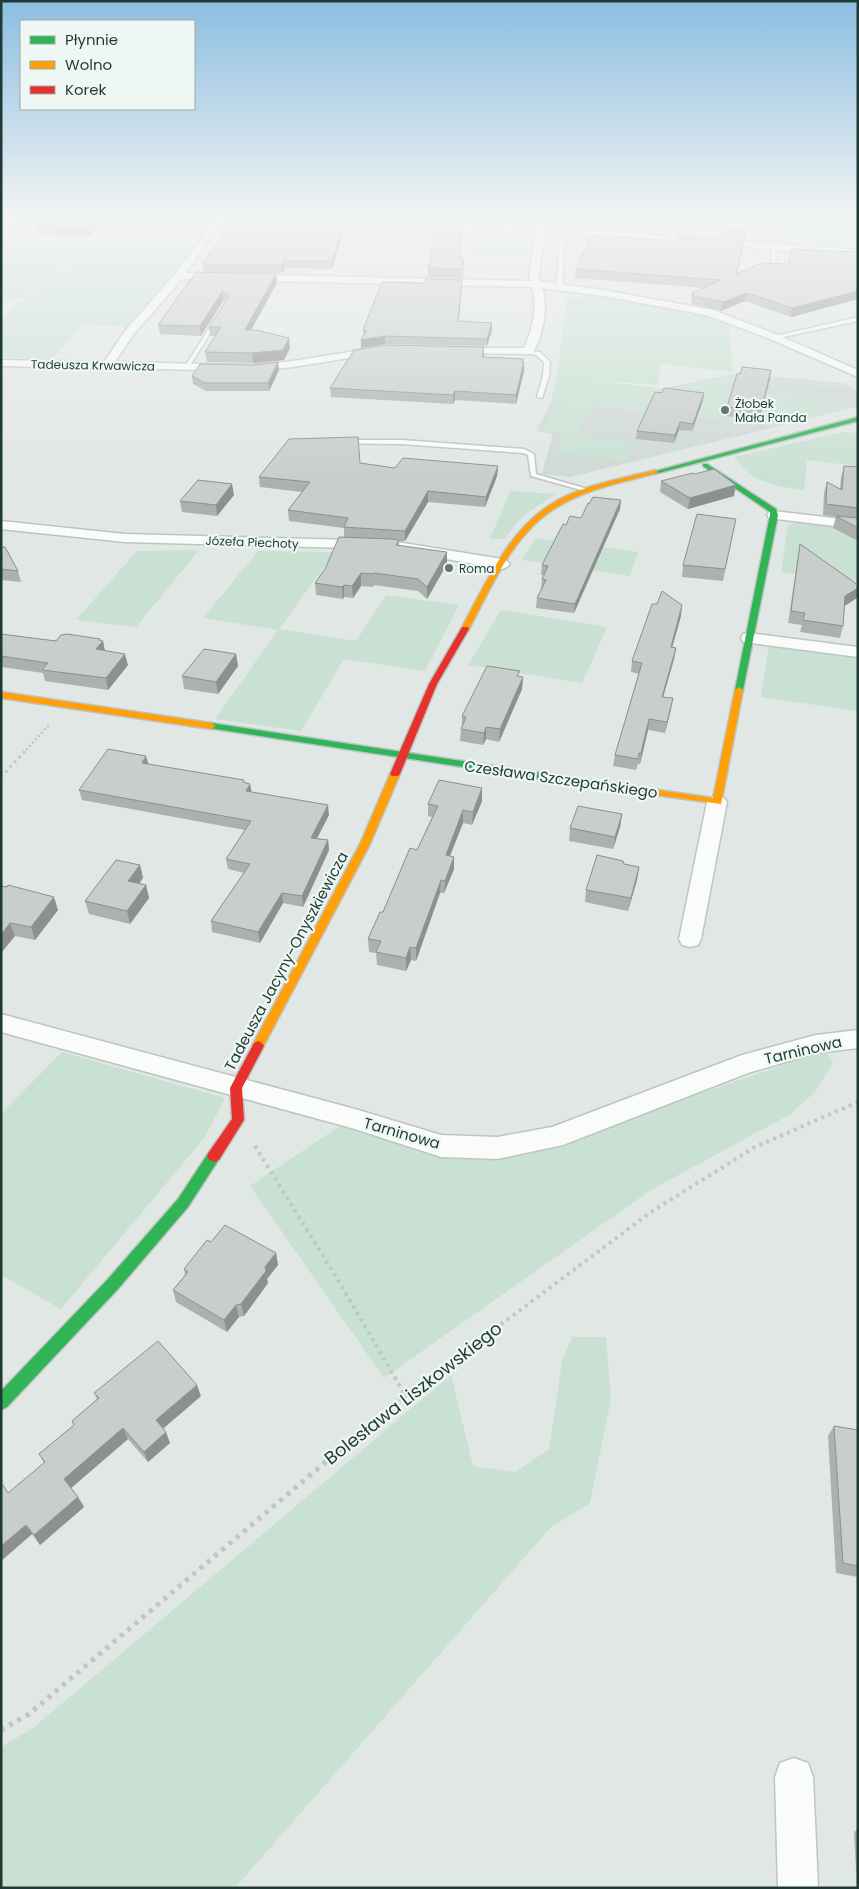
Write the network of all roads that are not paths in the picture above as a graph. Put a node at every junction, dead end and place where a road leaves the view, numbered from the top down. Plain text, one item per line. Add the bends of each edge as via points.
1 (152, 305) edge
2 (539, 305) edge
3 (674, 305) edge
4 (220, 312) edge
5 (858, 319) edge
6 (774, 337) junction
7 (394, 349) edge
8 (440, 350) edge
9 (528, 352) junction
10 (1, 363) edge
11 (107, 365) junction
12 (186, 367) junction
13 (858, 374) edge
14 (540, 397) dead end
15 (858, 419) edge
16 (300, 442) edge
17 (697, 460) junction
18 (588, 490) junction
19 (774, 515) junction
20 (1, 525) edge
21 (858, 525) edge
22 (502, 564) junction
23 (749, 638) junction
24 (858, 652) edge
25 (1, 695) edge
26 (404, 756) junction
27 (717, 802) junction
28 (690, 939) dead end
29 (1, 1023) edge
30 (858, 1039) edge
31 (236, 1088) junction
32 (1, 1402) edge
33 (794, 1777) dead end
34 (798, 1888) edge

1 - 11 street
2 - 9 street via 534,343
3 - 6 street via 709,312
4 - 12 lane
5 - 6 lane
6 - 13 street
7 - 12 street, Tadeusza Krwawicza via 253,368
8 - 9 street
9 - 14 lane via 538,353 547,362
10 - 11 street, Tadeusza Krwawicza
11 - 12 street, Tadeusza Krwawicza
15 - 17 street, Tadeusza Jacyny-Onyszkiewicza
16 - 18 lane via 402,442 524,451 530,454 533,475
17 - 18 street, Tadeusza Jacyny-Onyszkiewicza
17 - 19 street via 773,511
18 - 22 street, Tadeusza Jacyny-Onyszkiewicza via 543,512 525,530
19 - 21 street
19 - 23 street
20 - 22 street, Józefa Piechoty via 125,538 390,545
22 - 26 street, Tadeusza Jacyny-Onyszkiewicza via 433,684
23 - 24 street
23 - 27 street
25 - 26 street
26 - 27 street, Czesława Szczepańskiego
26 - 31 street, Tadeusza Jacyny-Onyszkiewicza via 365,844
27 - 28 street
29 - 31 street, Tarninowa
30 - 31 street, Tarninowa via 816,1044 742,1065 554,1137 497,1148 441,1146 355,1119
31 - 32 street, Tadeusza Jacyny-Onyszkiewicza via 238,1120 183,1203 113,1284
33 - 34 street

